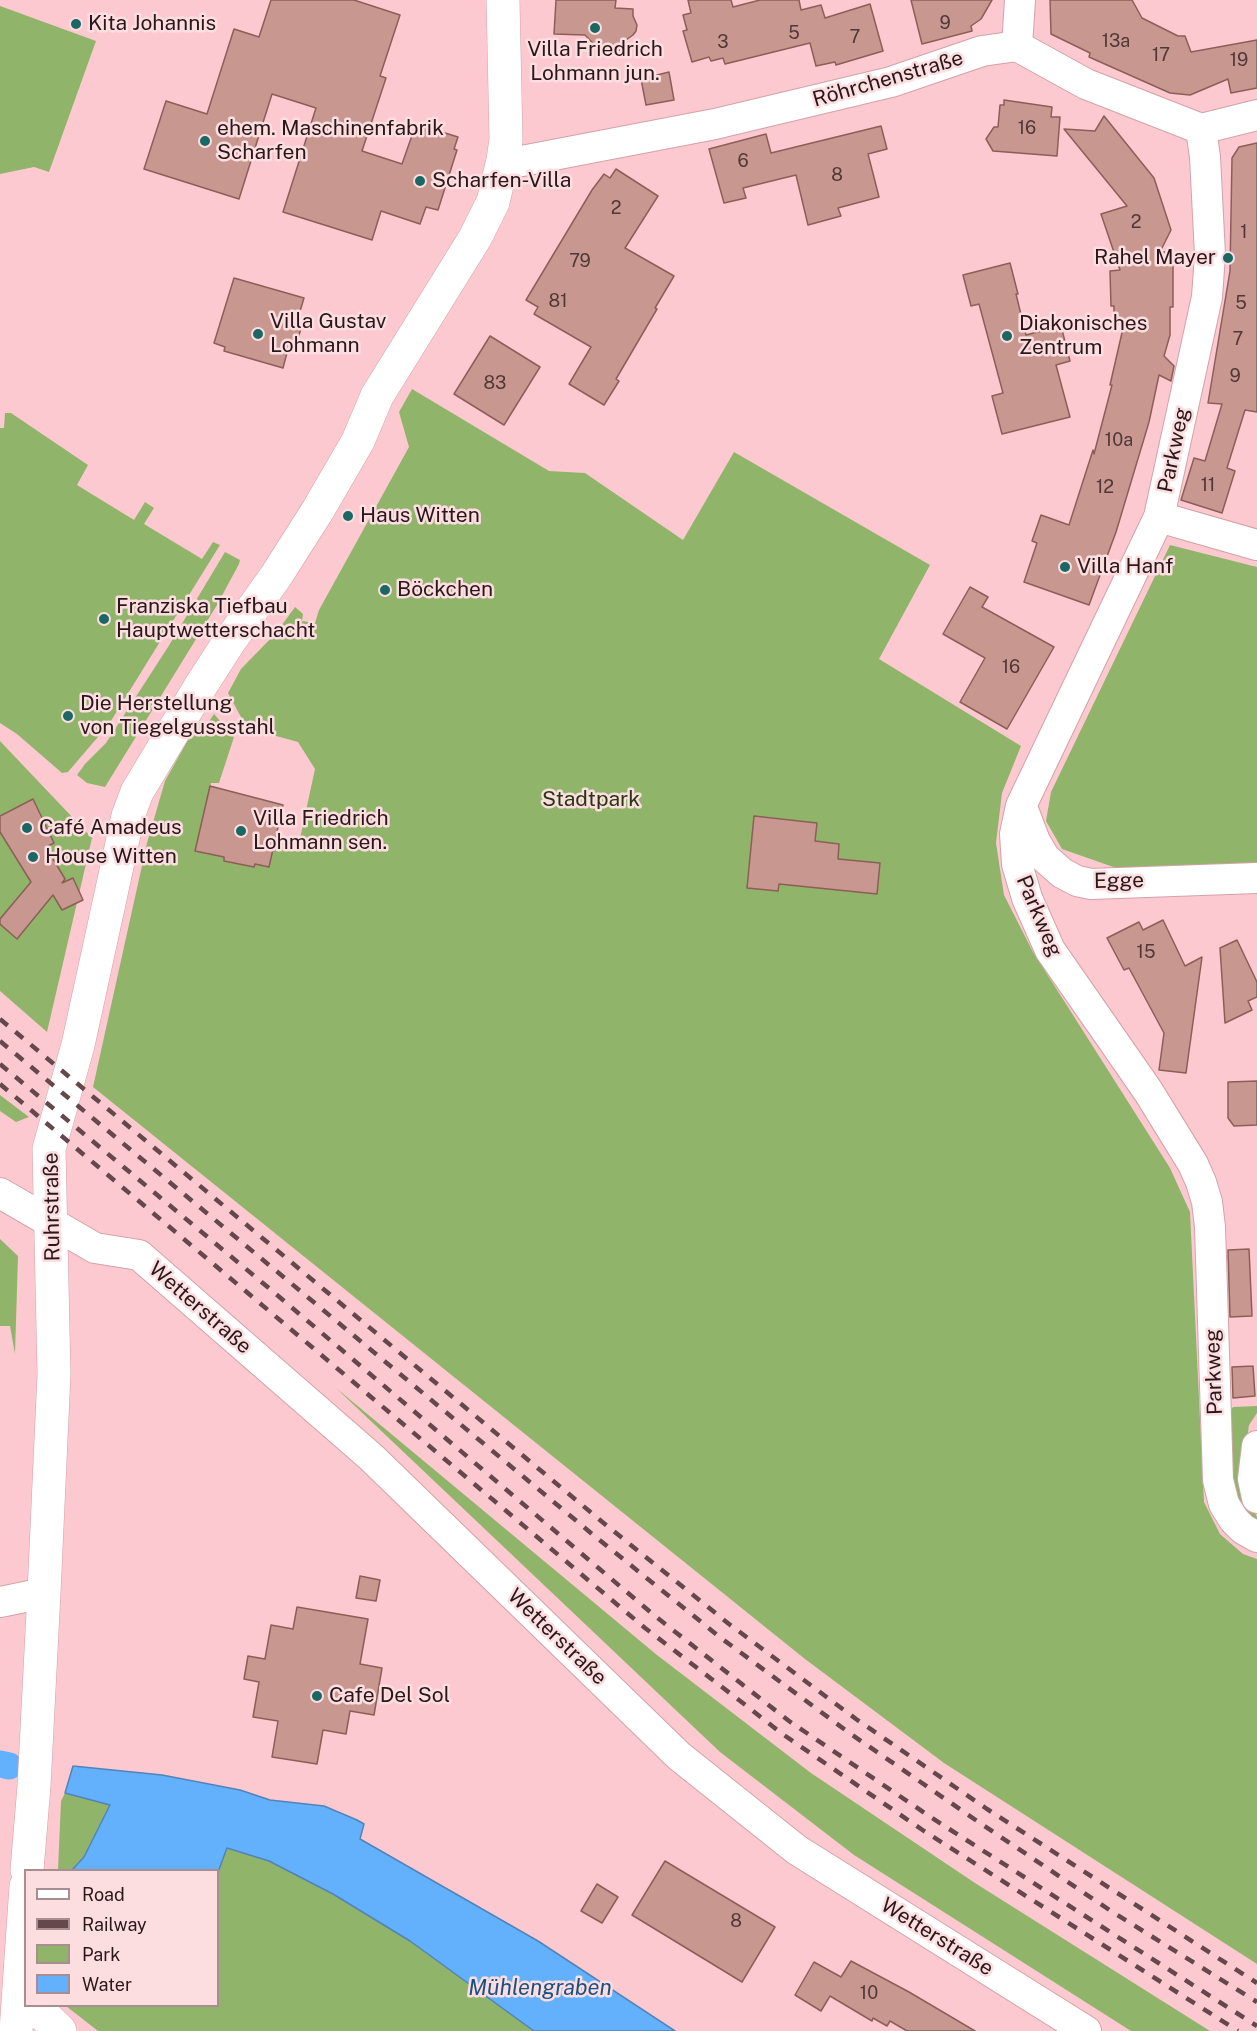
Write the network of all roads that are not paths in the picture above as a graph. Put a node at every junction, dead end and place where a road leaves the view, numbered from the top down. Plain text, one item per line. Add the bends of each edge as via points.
1 (503, 0) edge
2 (1020, 0) edge
3 (1017, 46) junction
4 (1257, 115) edge
5 (1201, 129) junction
6 (503, 160) junction
7 (1159, 517) junction
8 (1257, 545) edge
9 (1021, 806) junction
10 (1257, 878) edge
11 (0, 1193) edge
12 (51, 1221) junction
13 (1257, 1446) edge
14 (1257, 1498) edge
15 (1257, 1537) edge
16 (44, 1593) junction
17 (0, 1602) edge
18 (27, 1869) edge
19 (24, 1989) edge
20 (42, 2007) edge
21 (16, 2031) edge
22 (60, 2031) edge
23 (1086, 2031) edge

1 - 6 main road via 507,101
2 - 3 street
3 - 5 street via 1086,84
3 - 6 street, Röhrchenstraße via 982,51 891,82 715,124 522,161
4 - 5 street
5 - 7 street, Parkweg via 1210,255 1207,297
6 - 12 main road, Ruhrstraße via 493,201 475,238 377,396 358,441 137,792 128,816 78,1045 49,1149
7 - 8 street
7 - 9 street, Parkweg
9 - 10 street, Egge via 1045,858 1077,881 1091,884
9 - 15 street, Parkweg via 1015,834 1017,864 1026,898 1050,950 1148,1091 1201,1182 1210,1227 1218,1480 1224,1504 1234,1520
11 - 12 street, Wetterstraße
12 - 16 main road, Ruhrstraße via 54,1374
12 - 23 street, Wetterstraße via 95,1248 139,1255 371,1457 679,1756 796,1850
13 - 14 street via 1253,1479
16 - 17 street
16 - 18 main road, Ruhrstraße
19 - 21 main road, Ruhrstraße
20 - 22 main road

